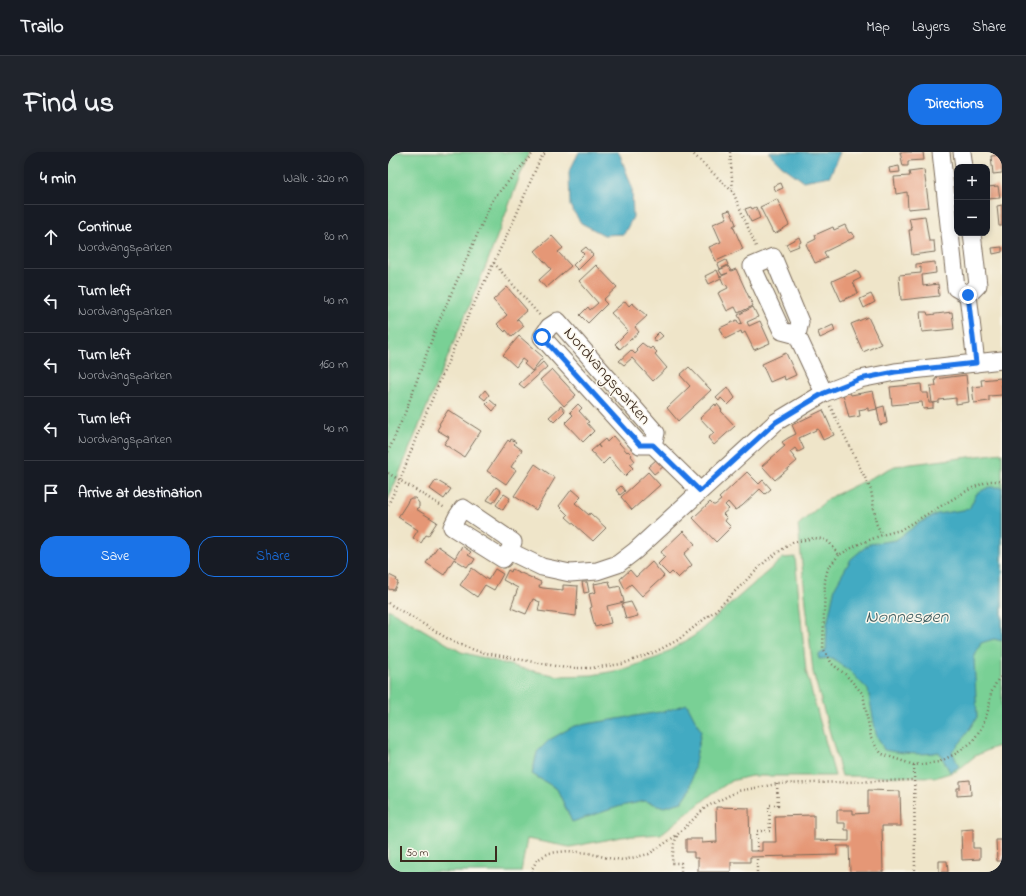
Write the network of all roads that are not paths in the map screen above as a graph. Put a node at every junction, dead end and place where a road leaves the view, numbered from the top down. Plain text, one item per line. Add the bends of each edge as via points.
1 (941, 152) edge
2 (962, 152) edge
3 (964, 164) edge
4 (972, 236) edge
5 (762, 262) road end
6 (968, 295) junction
7 (1002, 360) edge
8 (976, 363) junction
9 (824, 393) junction
10 (653, 445) junction
11 (700, 491) junction
12 (457, 517) road end

1 - 6 street via 956,288
2 - 3 street
4 - 6 street via 978,285
5 - 9 street via 773,257 800,322 797,335
6 - 8 street
7 - 8 street
8 - 9 street via 895,372 860,379
9 - 11 street via 776,422
10 - 10 street, Nordvangsparken via 656,433 558,321 549,327 542,337 640,445
10 - 11 street, Nordvangsparken
11 - 12 street via 635,551 618,564 597,571 570,573 542,567 509,551 502,559 452,527

